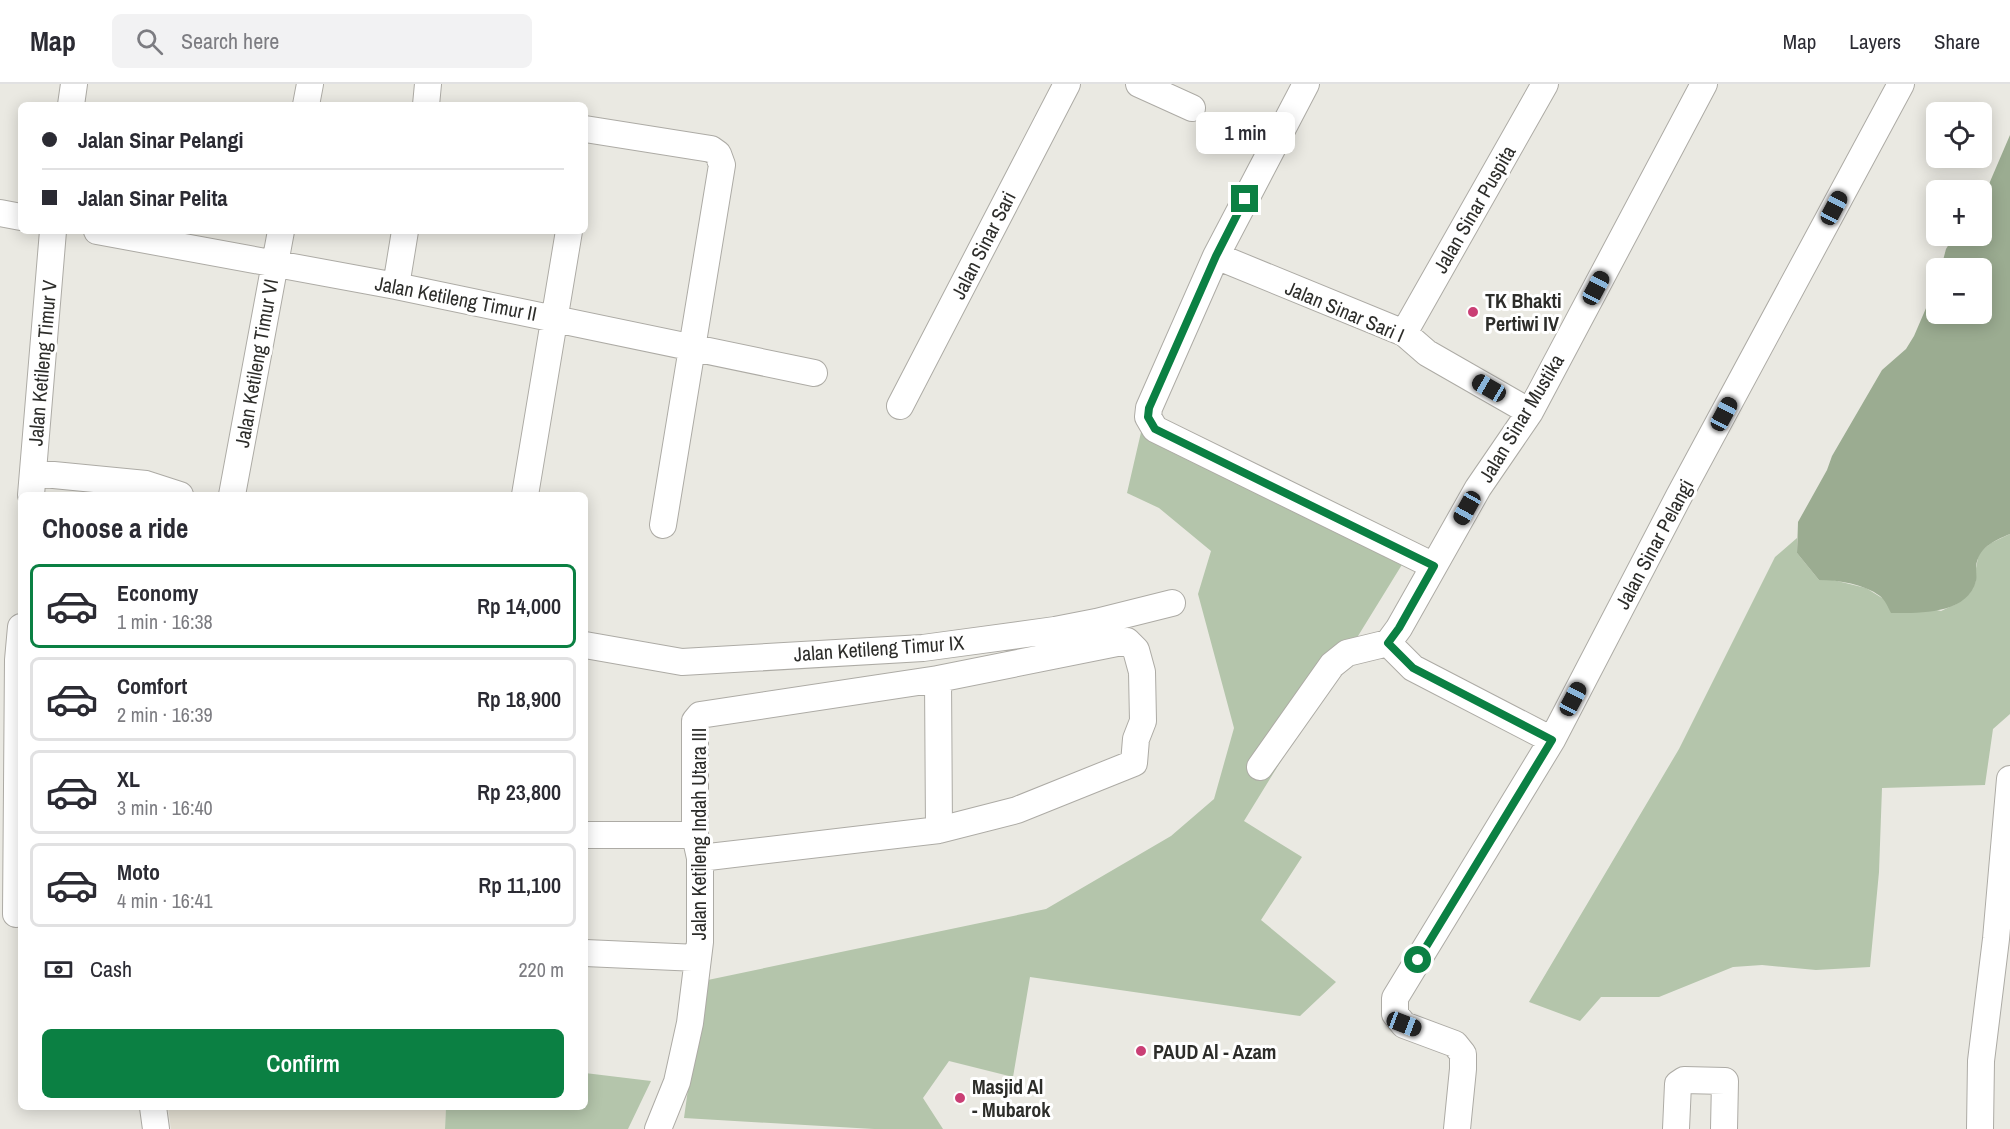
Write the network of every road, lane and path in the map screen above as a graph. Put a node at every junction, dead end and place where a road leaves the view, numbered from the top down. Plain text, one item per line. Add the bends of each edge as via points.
1 (74, 84) edge
2 (310, 84) edge
3 (428, 84) edge
4 (1067, 84) edge
5 (1139, 84) edge
6 (1306, 84) edge
7 (1545, 84) edge
8 (1704, 84) edge
9 (1901, 84) edge
10 (71, 102) edge
11 (307, 102) edge
12 (426, 102) edge
13 (1192, 108) dead end
14 (588, 132) edge
15 (0, 213) edge
16 (18, 216) edge
17 (53, 234) edge
18 (114, 234) edge
19 (279, 234) edge
20 (405, 234) edge
21 (569, 234) edge
22 (1216, 256) junction
23 (274, 263) junction
24 (396, 286) junction
25 (555, 318) junction
26 (1404, 333) junction
27 (692, 348) junction
28 (814, 373) dead end
29 (900, 406) dead end
30 (1530, 412) junction
31 (32, 484) edge
32 (171, 492) edge
33 (233, 492) edge
34 (526, 492) edge
35 (663, 525) dead end
36 (1434, 566) junction
37 (1172, 603) dead end
38 (1388, 643) junction
39 (588, 646) edge
40 (18, 660) edge
41 (938, 679) junction
42 (1552, 740) junction
43 (1260, 767) dead end
44 (2010, 779) edge
45 (939, 830) junction
46 (588, 835) edge
47 (698, 846) junction
48 (12, 915) edge
49 (588, 953) edge
50 (698, 958) junction
51 (153, 1110) edge
52 (156, 1129) edge
53 (658, 1129) edge
54 (1457, 1129) edge
55 (1676, 1129) edge
56 (1724, 1129) edge
57 (1980, 1129) edge

1 - 10 street
2 - 11 street
3 - 12 street
4 - 29 street, Jalan Sinar Sari
5 - 13 street
6 - 22 street
7 - 26 street, Jalan Sinar Puspita
8 - 30 street, Jalan Sinar Mustika
9 - 42 street, Jalan Sinar Pelangi
14 - 27 street via 711,149 718,154 722,165
15 - 16 street
17 - 31 street, Jalan Ketileng Timur V
18 - 23 street, Jalan Ketileng Timur II
19 - 23 street, Jalan Ketileng Timur VI
20 - 24 street
21 - 25 street
22 - 26 street, Jalan Sinar Sari I
22 - 36 street via 1149,408 1148,417 1155,429
23 - 24 street, Jalan Ketileng Timur II
23 - 33 street, Jalan Ketileng Timur VI
24 - 25 street, Jalan Ketileng Timur II
25 - 27 street, Jalan Ketileng Timur II
25 - 34 street
26 - 30 street, Jalan Sinar Sari I via 1428,353
27 - 28 street, Jalan Ketileng Timur II
27 - 35 street
30 - 36 street, Jalan Sinar Mustika via 1478,488
31 - 32 street via 146,484
36 - 38 street, Jalan Sinar Mustika
37 - 39 street, Jalan Ketileng Timur IX via 1055,630 923,648 682,662
38 - 42 street via 1413,668
38 - 43 street via 1347,654 1332,665
40 - 48 street
41 - 45 street
41 - 45 street via 1127,641 1136,650 1142,672 1143,721 1136,739 1134,763 1017,810
41 - 47 street, Jalan Ketileng Indah Utara III via 700,715 695,721
42 - 54 street, Jalan Sinar Pelangi via 1395,998 1395,1014 1404,1024 1455,1044 1463,1054
44 - 57 street via 1981,1060
45 - 47 street
46 - 47 street
47 - 50 street, Jalan Ketileng Indah Utara III
49 - 50 street
50 - 53 street, Jalan Ketileng Indah Utara III via 686,1042
51 - 52 street
55 - 56 street via 1678,1084 1684,1080 1725,1081

